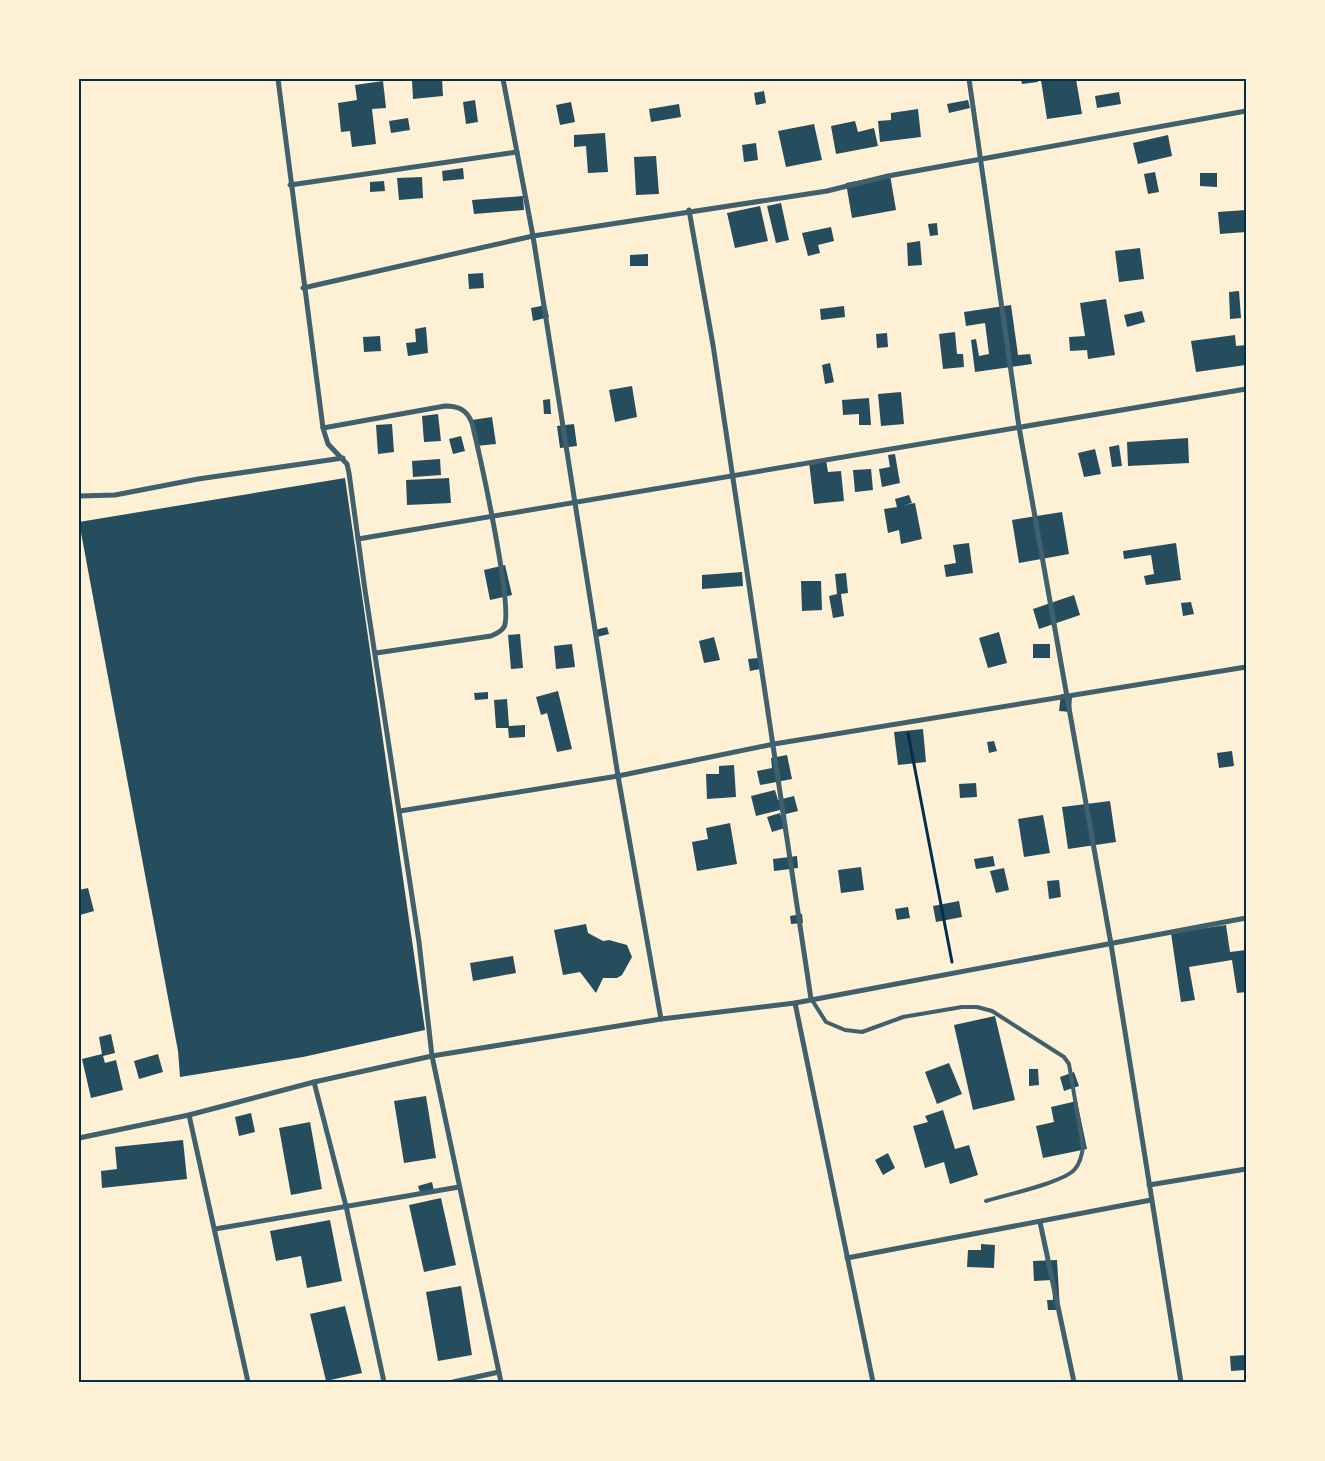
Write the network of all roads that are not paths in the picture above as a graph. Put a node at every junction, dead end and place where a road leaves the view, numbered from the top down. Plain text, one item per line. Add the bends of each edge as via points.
1 (278, 79) edge
2 (503, 79) edge
3 (970, 79) edge
4 (1246, 111) edge
5 (517, 152) junction
6 (981, 161) junction
7 (290, 185) junction
8 (689, 210) junction
9 (533, 236) junction
10 (303, 288) junction
11 (1246, 389) edge
12 (1018, 427) junction
13 (322, 428) junction
14 (344, 458) junction
15 (732, 475) junction
16 (79, 496) edge
17 (577, 503) junction
18 (493, 515) junction
19 (358, 539) junction
20 (376, 653) junction
21 (1246, 666) edge
22 (1067, 695) junction
23 (774, 744) junction
24 (618, 776) junction
25 (400, 811) junction
26 (1246, 918) edge
27 (1111, 944) junction
28 (812, 999) junction
29 (795, 1003) junction
30 (661, 1019) junction
31 (432, 1056) junction
32 (314, 1082) junction
33 (189, 1115) junction
34 (79, 1138) edge
35 (1246, 1170) edge
36 (1149, 1185) junction
37 (459, 1186) junction
38 (1151, 1200) junction
39 (986, 1201) dead end
40 (346, 1206) junction
41 (1040, 1222) junction
42 (214, 1229) junction
43 (847, 1258) junction
44 (499, 1372) junction
45 (248, 1382) edge
46 (384, 1382) edge
47 (453, 1382) edge
48 (501, 1382) edge
49 (873, 1382) edge
50 (1074, 1382) edge
51 (1181, 1382) edge

1 - 7 street
2 - 5 street
3 - 6 street
4 - 6 street
5 - 7 street
5 - 9 street
6 - 8 street via 888,176 827,191
6 - 12 street
7 - 10 street
8 - 9 street
8 - 15 street
9 - 10 street
9 - 17 street
10 - 13 street
11 - 12 street
12 - 15 street
12 - 22 street
13 - 14 street via 328,444
13 - 18 street via 456,406 469,415 472,423
14 - 16 street via 198,479 115,495
14 - 19 street
15 - 17 street
15 - 23 street
17 - 18 street
17 - 24 street
18 - 19 street
18 - 20 street via 505,609 504,627 500,632 492,636
19 - 20 street
20 - 25 street
21 - 22 street
22 - 23 street
22 - 27 street
23 - 24 street
23 - 28 street
24 - 25 street
24 - 30 street
25 - 31 street
26 - 27 street
27 - 28 street
27 - 36 street
28 - 29 street
28 - 39 lane via 826,1022 845,1030 862,1032 903,1018 962,1007 992,1010 1064,1057 1069,1064 1083,1147 1078,1164 1063,1178
29 - 30 street
29 - 43 street
30 - 31 street
31 - 32 street
31 - 37 street
32 - 33 street
32 - 40 street
33 - 34 street
33 - 42 street
35 - 36 street
36 - 38 street
37 - 40 street
37 - 44 street
38 - 41 street
38 - 51 street
40 - 42 street
40 - 46 street
41 - 43 street
41 - 50 street
42 - 45 street
43 - 49 street
44 - 47 street
44 - 48 street

